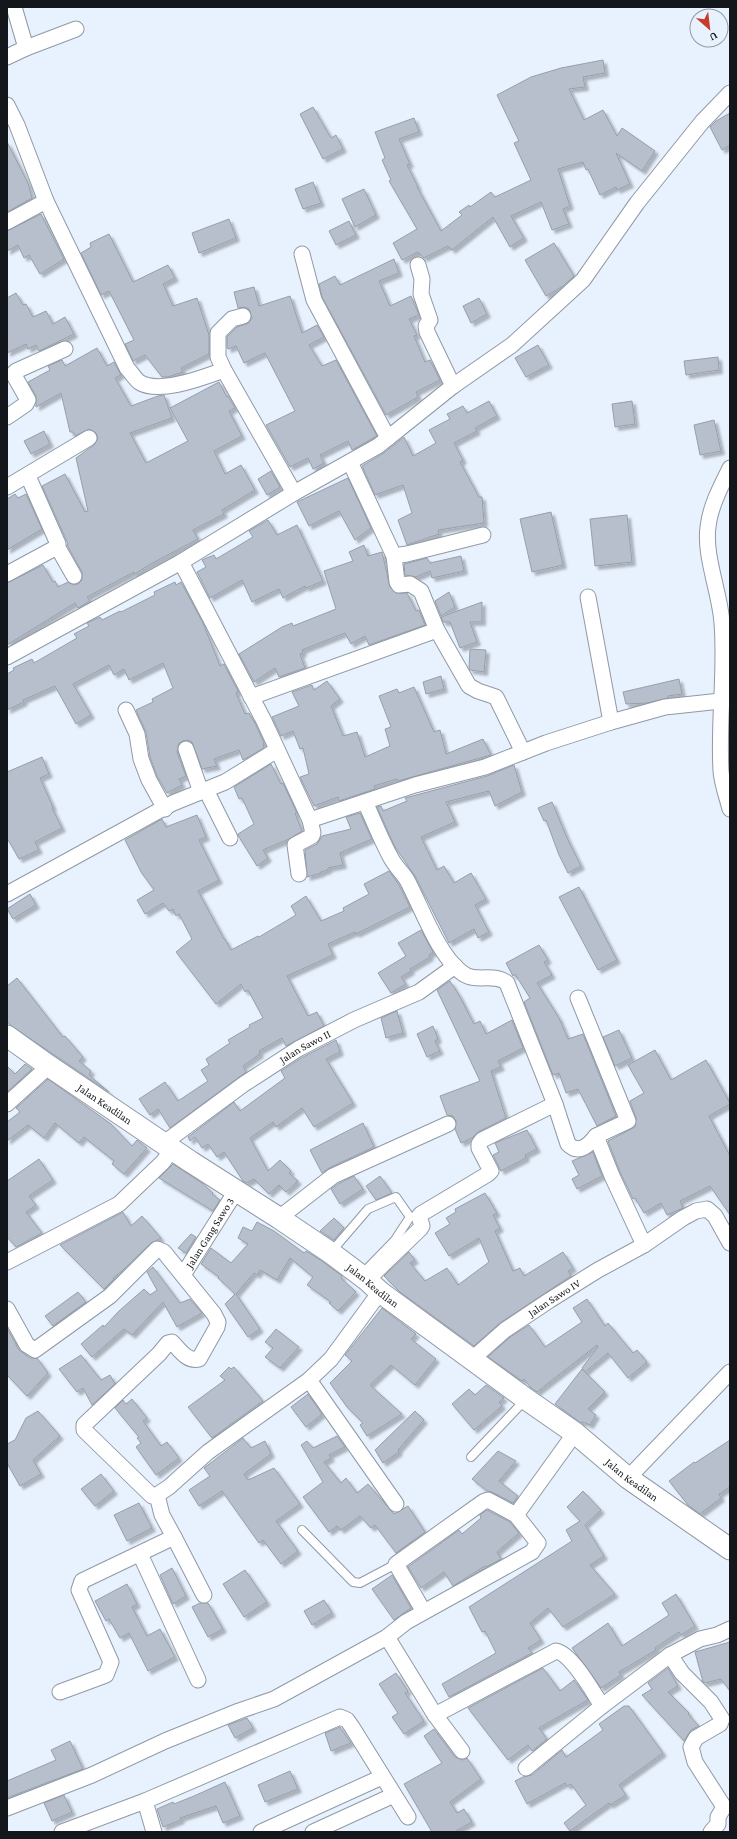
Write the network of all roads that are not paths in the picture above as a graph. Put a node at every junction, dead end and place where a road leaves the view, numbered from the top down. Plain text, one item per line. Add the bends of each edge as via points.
1 (14, 7) edge
2 (76, 28) dead end
3 (26, 48) junction
4 (7, 57) edge
5 (730, 93) edge
6 (7, 105) edge
7 (46, 201) junction
8 (7, 222) edge
9 (302, 254) dead end
10 (418, 265) dead end
11 (243, 316) dead end
12 (65, 349) dead end
13 (224, 370) junction
14 (453, 386) junction
15 (7, 417) edge
16 (89, 438) dead end
17 (388, 438) junction
18 (350, 462) junction
19 (730, 468) edge
20 (28, 476) junction
21 (7, 487) edge
22 (294, 493) junction
23 (483, 535) dead end
24 (57, 546) junction
25 (394, 556) junction
26 (181, 562) junction
27 (7, 574) edge
28 (74, 576) dead end
29 (588, 597) dead end
30 (437, 630) junction
31 (7, 658) edge
32 (251, 697) junction
33 (726, 701) edge
34 (126, 710) dead end
35 (611, 722) junction
36 (186, 749) dead end
37 (277, 750) junction
38 (523, 752) junction
39 (204, 791) junction
40 (365, 802) junction
41 (165, 809) junction
42 (730, 809) edge
43 (310, 820) junction
44 (230, 838) dead end
45 (299, 874) dead end
46 (7, 894) edge
47 (455, 966) junction
48 (578, 998) dead end
49 (7, 1036) edge
50 (49, 1066) junction
51 (7, 1104) edge
52 (555, 1104) junction
53 (448, 1124) dead end
54 (596, 1136) junction
55 (168, 1146) junction
56 (236, 1191) junction
57 (279, 1218) junction
58 (730, 1243) edge
59 (644, 1245) junction
60 (330, 1253) junction
61 (7, 1262) edge
62 (183, 1275) junction
63 (369, 1282) junction
64 (7, 1309) edge
65 (471, 1360) junction
66 (730, 1372) edge
67 (309, 1380) junction
68 (526, 1399) junction
69 (575, 1433) junction
70 (471, 1457) dead end
71 (628, 1478) junction
72 (158, 1495) junction
73 (396, 1504) dead end
74 (516, 1515) junction
75 (302, 1530) dead end
76 (174, 1537) junction
77 (730, 1549) edge
78 (140, 1554) junction
79 (396, 1564) junction
80 (204, 1595) dead end
81 (424, 1612) junction
82 (730, 1630) edge
83 (387, 1637) junction
84 (670, 1655) junction
85 (198, 1680) dead end
86 (60, 1692) dead end
87 (602, 1706) junction
88 (435, 1715) junction
89 (462, 1751) dead end
90 (526, 1768) dead end
91 (382, 1777) junction
92 (394, 1795) junction
93 (145, 1801) junction
94 (727, 1805) edge
95 (7, 1808) edge
96 (408, 1817) dead end
97 (62, 1832) edge
98 (154, 1832) edge
99 (261, 1832) edge
100 (313, 1832) edge
101 (712, 1832) edge

1 - 3 street
2 - 3 street
3 - 4 street
5 - 14 street via 702,122 637,204 583,280 512,345
6 - 7 street
7 - 8 street
7 - 13 street via 127,368 140,382 153,386 188,383
9 - 17 street via 314,300
10 - 14 street via 422,283 421,294 430,320 426,326 427,332
11 - 13 street via 232,319 218,333 218,357
12 - 15 street via 14,373 28,400
13 - 22 street
14 - 17 street
16 - 20 street
17 - 18 street
18 - 22 street
18 - 25 street
19 - 33 street via 707,528 709,555 722,623
20 - 21 street
20 - 24 street
22 - 26 street
23 - 25 street
24 - 27 street
24 - 28 street
25 - 30 street via 397,582 399,585 412,585 421,591
26 - 31 street
26 - 32 street
29 - 35 street
30 - 32 street
30 - 38 street via 469,686 496,697
32 - 37 street
33 - 35 street via 665,707
33 - 42 street via 720,744 721,773
34 - 41 street via 137,734 141,760
35 - 38 street
36 - 39 street
37 - 39 street via 225,782
37 - 43 street
38 - 40 street via 485,767 415,785
39 - 41 street via 173,803
39 - 44 street
40 - 43 street
40 - 47 street via 391,859 406,880 448,959
41 - 46 street
43 - 45 street via 312,836 295,844
47 - 52 street via 466,976 476,979 500,978 507,983
47 - 55 street, Jalan Sawo II via 419,992 298,1048 244,1084
48 - 54 street via 628,1121
49 - 50 main road, Jalan Keadilan
50 - 51 street
50 - 55 main road, Jalan Keadilan
52 - 54 street via 571,1148 588,1146
52 - 63 street via 482,1140 479,1148 490,1171 488,1174 421,1214 420,1229
53 - 57 street via 333,1176
54 - 59 street
55 - 56 main road, Jalan Keadilan
55 - 61 street, Jalan Sawo II via 163,1162 119,1204
56 - 57 main road, Jalan Keadilan
56 - 62 street, Jalan Gang Sawo 3
57 - 60 main road, Jalan Keadilan
58 - 59 street, Jalan Sawo IV via 715,1216 707,1209 696,1210
59 - 65 street, Jalan Sawo IV via 598,1270 505,1330
60 - 63 main road, Jalan Keadilan
60 - 63 lane via 368,1209 396,1197 410,1217
62 - 64 street via 164,1252 157,1249 110,1296 35,1350 27,1345
62 - 72 street via 218,1322 207,1348 199,1359 195,1360 188,1358 172,1342 168,1343 83,1427 152,1496
63 - 65 main road, Jalan Keadilan
63 - 67 street via 350,1333 331,1359
65 - 68 main road, Jalan Keadilan
66 - 71 street
67 - 72 street via 208,1452
67 - 73 street
68 - 69 main road, Jalan Keadilan
68 - 70 lane
69 - 71 main road, Jalan Keadilan
69 - 74 street
71 - 77 main road, Jalan Keadilan
72 - 76 street via 162,1515
74 - 79 street via 488,1500 483,1502
74 - 81 street via 538,1544 532,1552
75 - 79 lane via 353,1582 360,1583
76 - 78 street
76 - 80 street
78 - 85 street
78 - 86 street via 82,1581 79,1590 111,1662 106,1675
79 - 81 street
81 - 83 street
82 - 84 street via 700,1639
83 - 88 street
83 - 95 street via 274,1699 165,1741 92,1775
84 - 87 street
84 - 94 street via 682,1673 711,1702 722,1719 720,1724 696,1738 691,1747 695,1762
87 - 88 street via 566,1656 556,1651
87 - 90 street
88 - 89 street
91 - 92 street
91 - 93 street via 352,1727 347,1720 340,1717
91 - 99 street
92 - 96 street
92 - 100 street
93 - 97 street
93 - 98 street
94 - 101 street via 718,1817 718,1824

